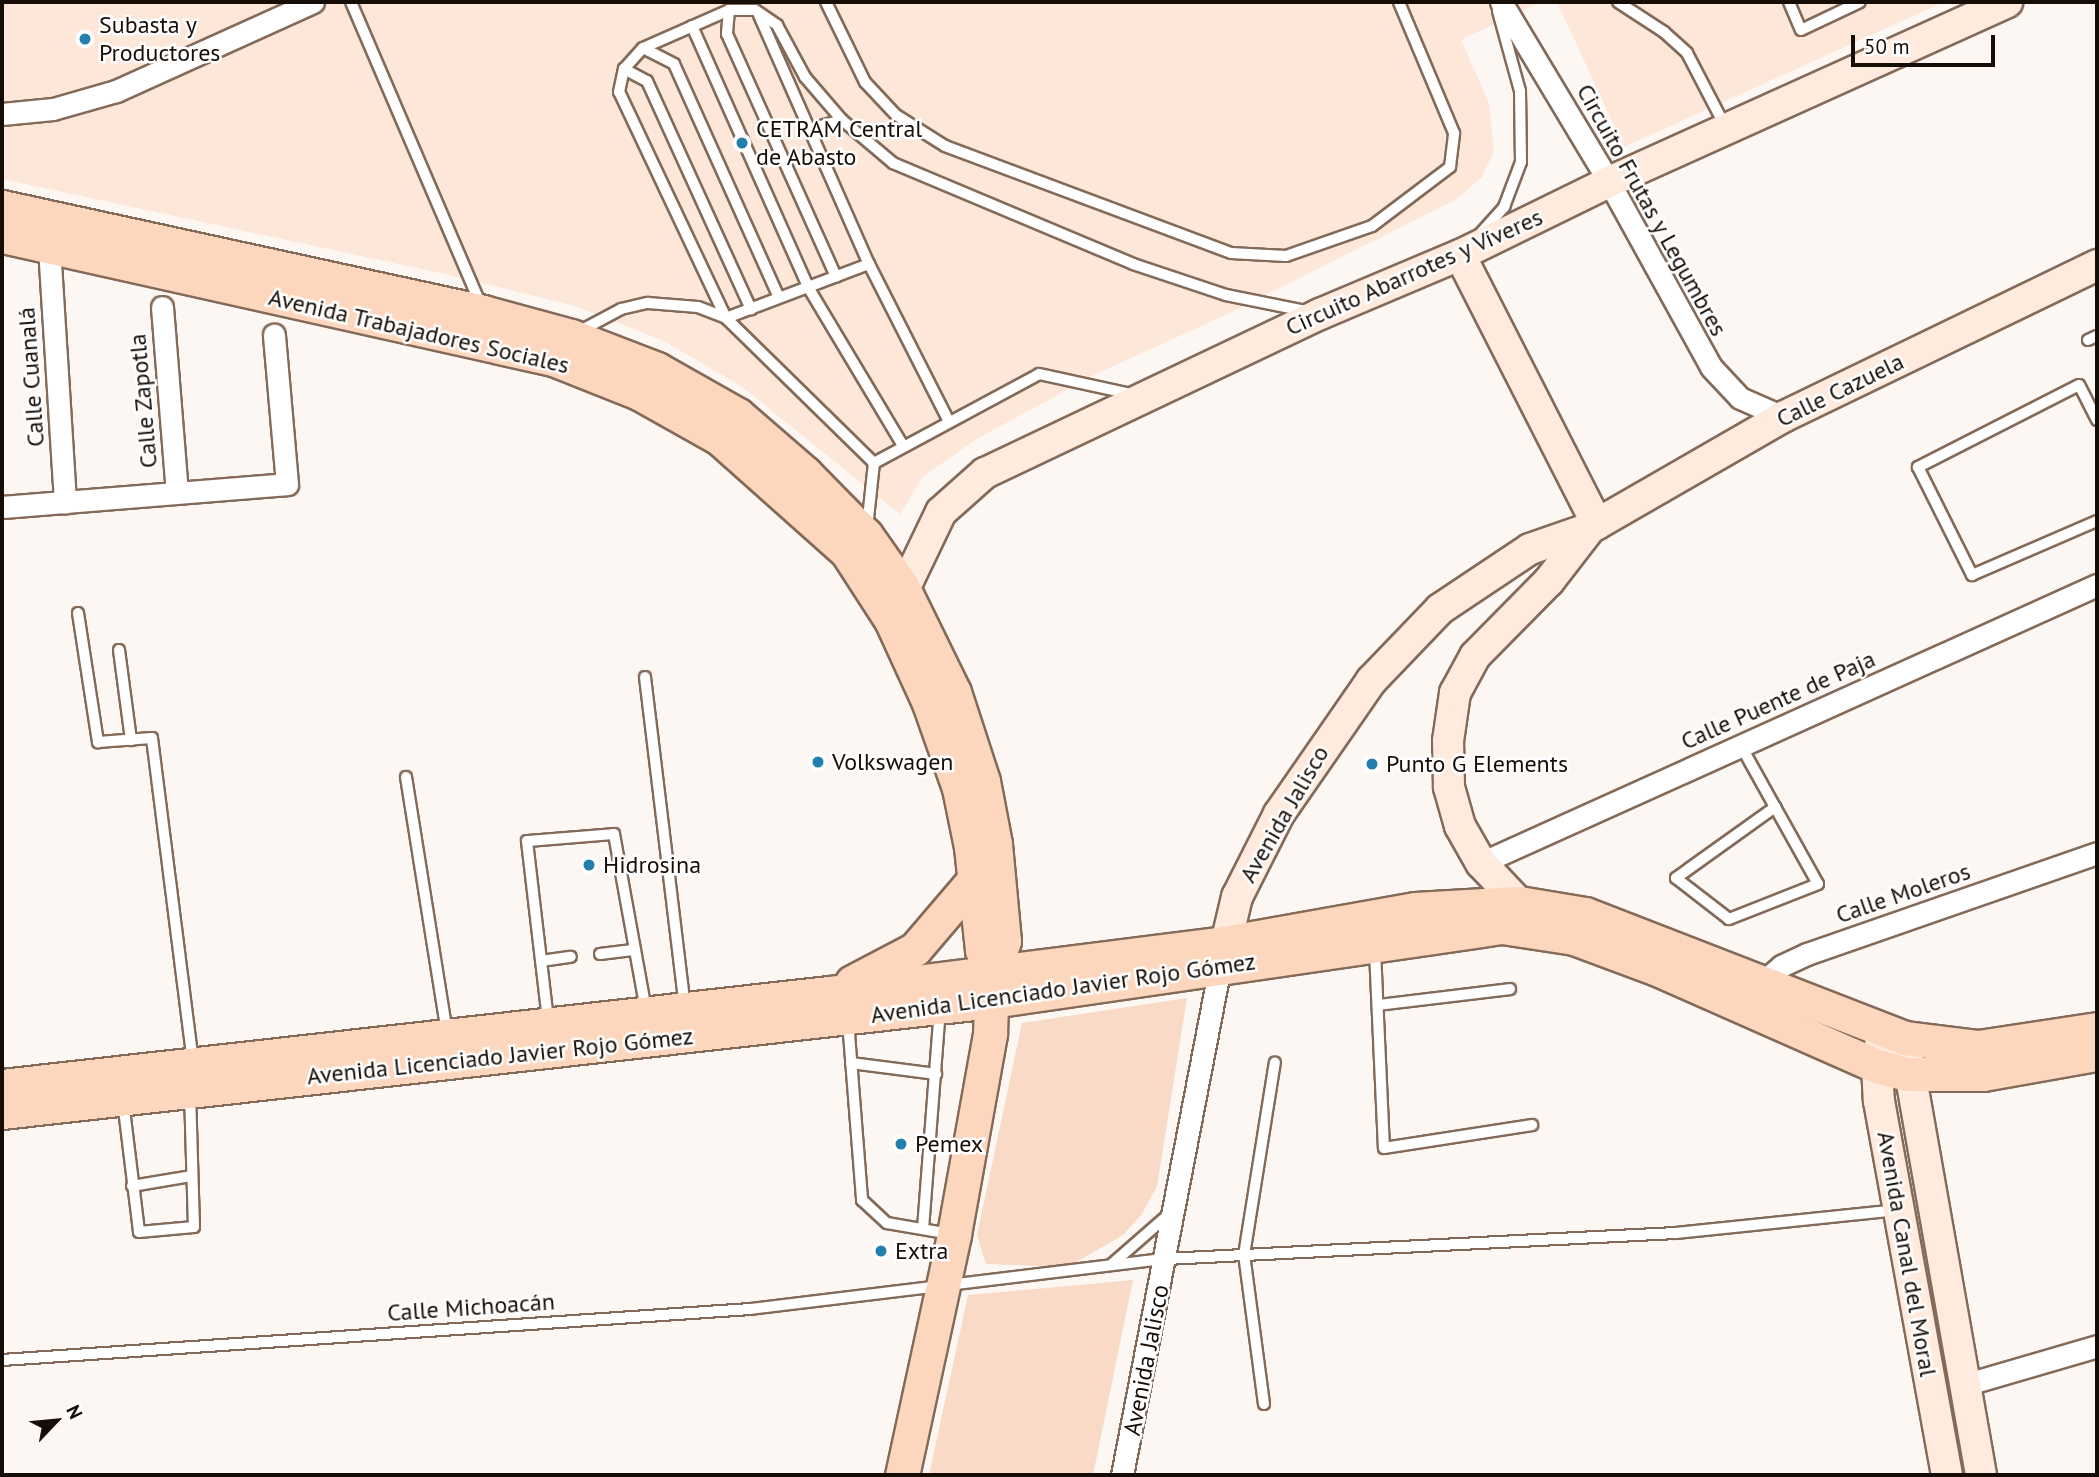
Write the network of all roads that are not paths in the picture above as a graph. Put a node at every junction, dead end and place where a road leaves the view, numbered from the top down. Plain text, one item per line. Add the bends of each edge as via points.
1 (313, 2) edge
2 (351, 2) edge
3 (826, 2) edge
4 (1399, 2) edge
5 (1496, 2) edge
6 (1501, 2) edge
7 (1618, 2) edge
8 (1789, 2) edge
9 (1860, 2) edge
10 (2007, 2) edge
11 (729, 10) junction
12 (755, 10) junction
13 (692, 26) junction
14 (643, 48) junction
15 (624, 69) junction
16 (2, 114) edge
17 (842, 120) junction
18 (1727, 129) junction
19 (815, 136) junction
20 (1609, 182) junction
21 (2, 207) edge
22 (2, 236) edge
23 (50, 247) junction
24 (1460, 255) junction
25 (869, 264) junction
26 (2097, 265) edge
27 (836, 276) junction
28 (808, 287) junction
29 (779, 298) junction
30 (162, 307) dead end
31 (751, 309) junction
32 (483, 312) junction
33 (1320, 314) junction
34 (726, 318) junction
35 (274, 335) dead end
36 (562, 348) junction
37 (1141, 397) junction
38 (1783, 417) junction
39 (948, 420) junction
40 (2097, 420) edge
41 (902, 444) junction
42 (874, 463) junction
43 (177, 492) junction
44 (65, 503) junction
45 (2, 507) edge
46 (2097, 521) edge
47 (1593, 526) junction
48 (866, 536) junction
49 (1551, 539) joint
50 (2097, 585) edge
51 (902, 586) junction
52 (78, 613) dead end
53 (891, 620) junction
54 (119, 650) dead end
55 (645, 677) dead end
56 (131, 740) junction
57 (1741, 746) junction
58 (406, 777) dead end
59 (1775, 807) junction
60 (2097, 853) edge
61 (1481, 863) junction
62 (974, 880) junction
63 (1519, 903) junction
64 (1374, 929) junction
65 (635, 950) junction
66 (600, 954) dead end
67 (1222, 954) junction
68 (571, 957) dead end
69 (541, 961) junction
70 (1706, 976) junction
71 (992, 987) junction
72 (1510, 989) dead end
73 (1752, 996) junction
74 (1378, 1005) junction
75 (839, 1006) junction
76 (941, 1007) junction
77 (686, 1009) junction
78 (649, 1026) junction
79 (2097, 1029) edge
80 (447, 1036) junction
81 (1893, 1036) junction
82 (551, 1037) junction
83 (2097, 1054) edge
84 (1275, 1062) dead end
85 (320, 1063) junction
86 (851, 1063) junction
87 (1892, 1070) junction
88 (936, 1074) junction
89 (192, 1078) junction
90 (2, 1086) edge
91 (123, 1098) junction
92 (2, 1112) edge
93 (1532, 1125) dead end
94 (192, 1176) junction
95 (132, 1186) junction
96 (1175, 1209) junction
97 (1898, 1210) junction
98 (938, 1232) junction
99 (1244, 1255) junction
100 (1166, 1259) junction
101 (1110, 1266) junction
102 (942, 1285) junction
103 (2097, 1346) edge
104 (2, 1360) edge
105 (1964, 1385) junction
106 (1264, 1404) dead end
107 (902, 1475) edge
108 (1122, 1475) edge
109 (1947, 1475) edge
110 (1981, 1475) edge

1 - 16 street via 116,91 53,109
2 - 32 lane
3 - 4 lane via 865,82 896,116 945,146 1231,253 1286,256 1372,226 1450,167 1454,133
5 - 24 lane via 1520,91 1521,162 1504,207
6 - 20 street, Circuito Frutas y Legumbres
7 - 18 lane via 1687,53
8 - 9 lane via 1801,30
10 - 18 main road, Circuito Abarrotes y Víveres
11 - 12 lane
11 - 13 lane
11 - 27 lane via 727,34
12 - 17 lane via 777,25 805,77
12 - 19 lane via 770,33
13 - 14 lane
13 - 28 lane
14 - 15 lane
14 - 29 lane via 674,64
15 - 31 lane via 647,81
15 - 34 lane via 619,92
17 - 19 lane via 820,126
17 - 33 lane via 892,163 1051,232 1226,295
18 - 20 main road, Circuito Abarrotes y Víveres
19 - 25 lane
20 - 24 main road, Circuito Abarrotes y Víveres
20 - 38 street, Circuito Frutas y Legumbres via 1723,385
21 - 32 main road, Avenida Trabajadores Sociales
22 - 23 main road, Avenida Trabajadores Sociales
23 - 36 main road, Avenida Trabajadores Sociales
23 - 44 street, Calle Cuanalá
24 - 33 main road, Circuito Abarrotes y Víveres
24 - 47 main road
25 - 27 lane
25 - 39 lane
26 - 38 main road, Calle Cazuela
27 - 28 lane
28 - 29 lane
28 - 41 lane
29 - 31 lane
30 - 43 street, Calle Zapotla
31 - 34 lane
32 - 36 main road, Avenida Trabajadores Sociales
33 - 37 main road, Circuito Abarrotes y Víveres
34 - 36 lane via 698,307 633,305
34 - 42 lane
35 - 43 street, Calle Zapotla via 286,484
36 - 48 main road, Avenida Trabajadores Sociales via 657,369 738,415 806,473
36 - 53 main road, Avenida Trabajadores Sociales via 719,438 847,552
37 - 39 lane via 1039,374
37 - 51 main road, Circuito Abarrotes y Víveres via 1040,444 958,494 941,512
38 - 47 main road, Calle Cazuela
39 - 41 lane
40 - 46 lane via 2079,385 1918,467 1972,575
41 - 42 lane
42 - 48 lane
43 - 44 street, Calle Zapotla
44 - 45 street, Calle Zapotla
47 - 49 main road, Calle Cazuela
47 - 61 main road, Calle Cazuela via 1564,564 1475,656 1455,694 1448,741 1449,787 1460,827
48 - 51 main road, Avenida Trabajadores Sociales
49 - 67 main road, Avenida Jalisco via 1440,609 1371,681 1279,814 1237,897
50 - 57 street, Calle Puente de Paja
51 - 53 main road, Circuito Abarrotes y Víveres
51 - 71 main road, Avenida Trabajadores Sociales via 954,692 983,781 995,844 1004,941
52 - 56 lane via 98,742
53 - 62 main road, Avenida Trabajadores Sociales via 929,704 958,788
54 - 56 lane
55 - 77 lane
56 - 89 lane via 152,738
57 - 59 lane
57 - 61 street, Calle Puente de Paja
58 - 80 lane
59 - 59 lane via 1818,884 1729,919 1676,878
60 - 73 street, Calle Moleros via 1807,954
61 - 63 main road, Calle Cazuela
62 - 71 main road, Avenida Trabajadores Sociales via 982,950
62 - 75 main road via 915,950
63 - 64 main road, Avenida Licenciado Javier Rojo Gómez via 1415,909
63 - 70 main road, Avenida Licenciado Javier Rojo Gómez via 1585,914
64 - 67 main road, Avenida Licenciado Javier Rojo Gómez
64 - 70 main road, Avenida Licenciado Javier Rojo Gómez via 1502,927 1574,938
64 - 74 lane
65 - 66 lane
65 - 69 lane via 614,834 527,841
65 - 78 lane
67 - 71 main road, Avenida Licenciado Javier Rojo Gómez
67 - 96 street, Avenida Jalisco
68 - 69 lane
69 - 82 lane
70 - 73 main road, Avenida Licenciado Javier Rojo Gómez
71 - 75 main road, Avenida Licenciado Javier Rojo Gómez
71 - 76 main road, Avenida Licenciado Javier Rojo Gómez
71 - 98 main road
72 - 74 lane
73 - 81 main road, Avenida Licenciado Javier Rojo Gómez
73 - 87 main road, Avenida Licenciado Javier Rojo Gómez
74 - 93 lane via 1384,1149
75 - 76 main road, Avenida Licenciado Javier Rojo Gómez
75 - 77 main road, Avenida Licenciado Javier Rojo Gómez
75 - 78 main road, Avenida Licenciado Javier Rojo Gómez
75 - 86 lane
76 - 88 lane
77 - 78 main road, Avenida Licenciado Javier Rojo Gómez
78 - 82 main road, Avenida Licenciado Javier Rojo Gómez
79 - 81 main road, Avenida Licenciado Javier Rojo Gómez via 1978,1047
80 - 82 main road, Avenida Licenciado Javier Rojo Gómez
80 - 85 main road, Avenida Licenciado Javier Rojo Gómez
81 - 87 main road, Avenida Canal del Moral
82 - 85 main road, Avenida Licenciado Javier Rojo Gómez
83 - 87 main road, Avenida Licenciado Javier Rojo Gómez via 1983,1074
84 - 99 lane
85 - 89 main road, Avenida Licenciado Javier Rojo Gómez
86 - 88 lane
86 - 98 lane via 862,1200 887,1223
87 - 97 main road, Avenida Canal del Moral
87 - 105 main road, Avenida Canal del Moral
88 - 98 lane
89 - 90 main road, Avenida Licenciado Javier Rojo Gómez
89 - 91 main road, Avenida Licenciado Javier Rojo Gómez
89 - 94 lane
91 - 92 main road, Avenida Licenciado Javier Rojo Gómez
91 - 95 lane
94 - 95 lane
94 - 95 lane via 194,1227 139,1232
96 - 100 street, Avenida Jalisco
96 - 101 lane
97 - 99 lane, Calle Michoacán via 1676,1233
97 - 109 main road, Avenida Canal del Moral
98 - 102 main road
99 - 100 lane, Calle Michoacán
99 - 106 lane
100 - 101 lane, Calle Michoacán
100 - 108 street, Avenida Jalisco
101 - 102 lane, Calle Michoacán
102 - 104 lane, Calle Michoacán via 750,1309
102 - 107 main road
103 - 105 street
105 - 110 main road, Avenida Canal del Moral

